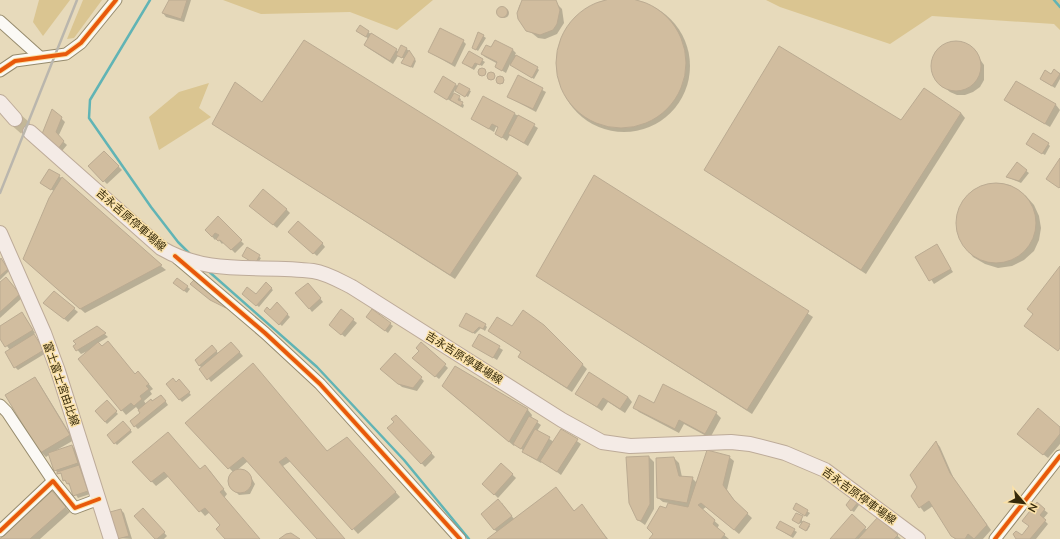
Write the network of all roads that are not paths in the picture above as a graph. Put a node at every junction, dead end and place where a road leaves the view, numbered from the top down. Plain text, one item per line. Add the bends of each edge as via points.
1 (116, 0) edge
2 (0, 21) edge
3 (40, 57) junction
4 (0, 71) edge
5 (0, 102) edge
6 (15, 119) tunnel mouth
7 (30, 132) tunnel mouth
8 (0, 233) edge
9 (175, 256) junction
10 (0, 405) edge
11 (1060, 456) edge
12 (53, 481) junction
13 (99, 499) junction
14 (0, 531) edge
15 (111, 539) edge
16 (460, 539) edge
17 (918, 539) edge
18 (995, 539) edge

1 - 3 street via 82,43 66,54
2 - 3 street
3 - 4 street via 15,61
5 - 6 main road
7 - 9 main road, 吉永吉原停車場線 via 161,248
8 - 13 main road, 富士富士宮由比線 via 46,339
9 - 16 street via 265,332 320,384
9 - 17 main road, 吉永吉原停車場線 via 192,263 215,267 313,271 332,277 352,287 562,420 602,442 630,446 731,442 785,453 825,470
10 - 12 street
11 - 18 street
12 - 13 street via 75,508
12 - 14 street
13 - 15 main road, 富士富士宮由比線

